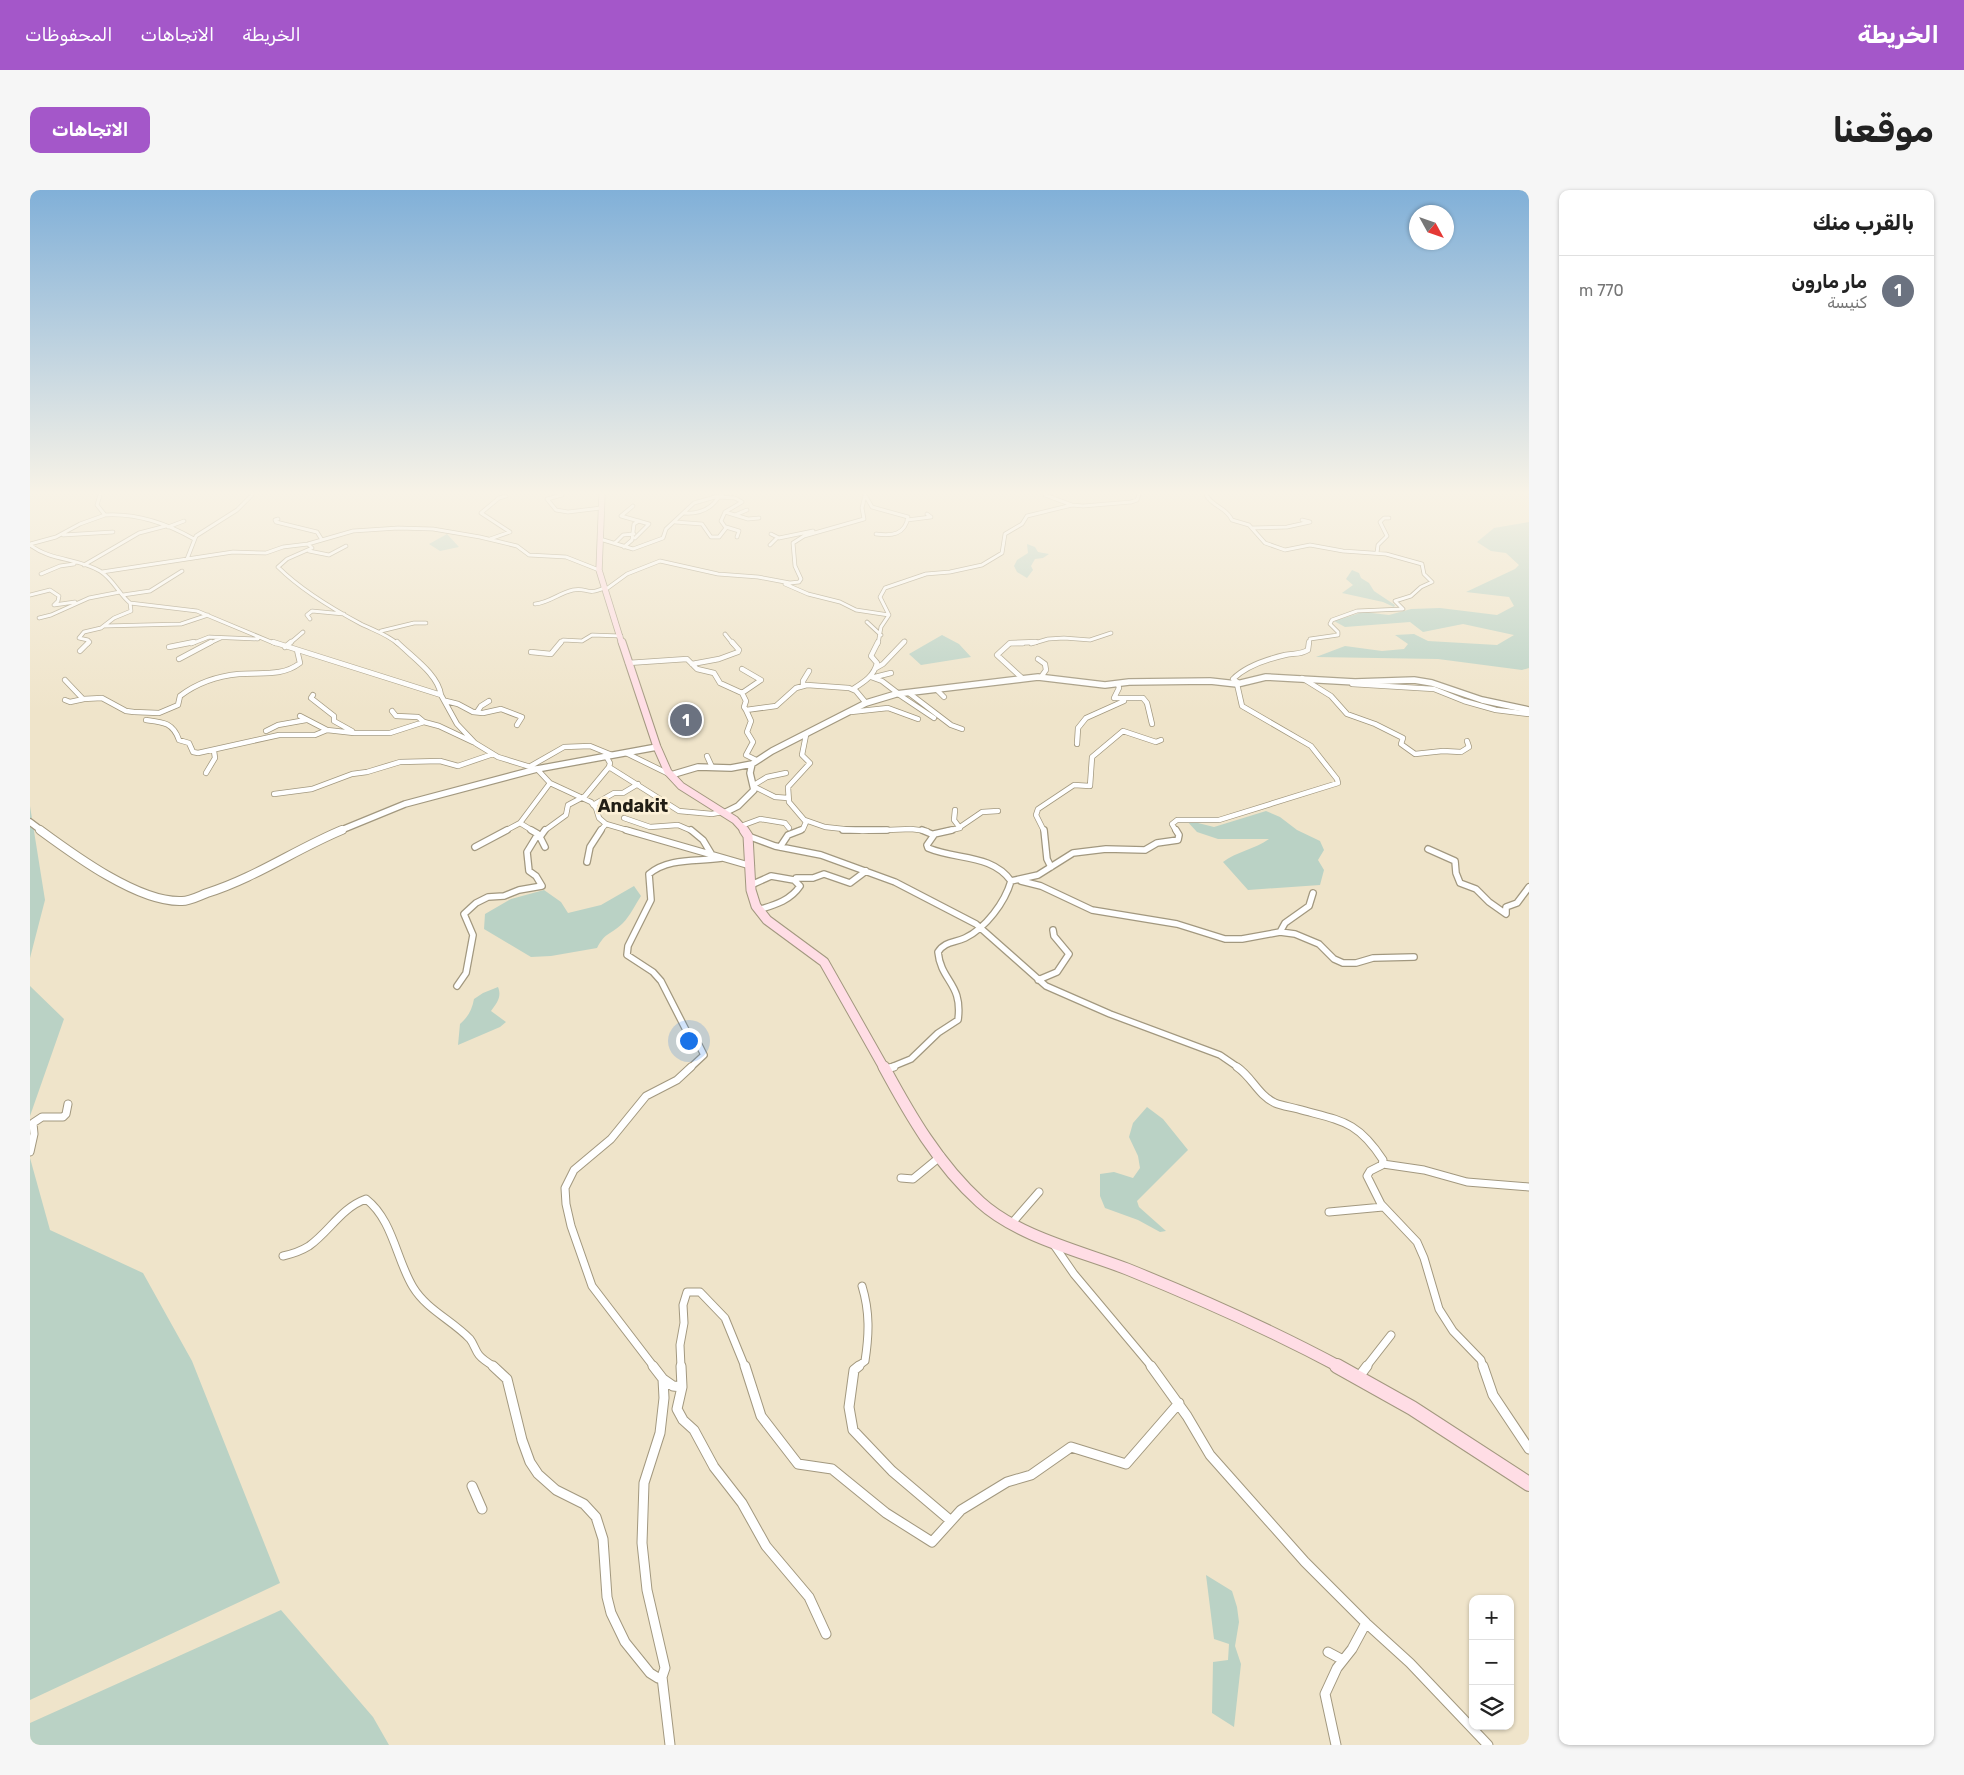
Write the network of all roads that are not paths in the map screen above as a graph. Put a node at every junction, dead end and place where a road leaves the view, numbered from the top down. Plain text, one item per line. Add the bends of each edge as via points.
1 (56, 568) edge
2 (91, 568) edge
3 (131, 568) edge
4 (278, 568) edge
5 (593, 568) edge
6 (644, 568) edge
7 (690, 568) edge
8 (796, 568) edge
9 (968, 568) edge
10 (1424, 568) edge
11 (599, 570) joint
12 (182, 571) dead end
13 (102, 572) junction
14 (41, 574) dead end
15 (782, 582) junction
16 (605, 589) junction
17 (121, 594) junction
18 (30, 595) edge
19 (84, 599) junction
20 (130, 603) junction
21 (535, 604) dead end
22 (346, 614) junction
23 (889, 615) junction
24 (208, 616) junction
25 (38, 618) dead end
26 (310, 619) dead end
27 (867, 622) dead end
28 (426, 623) dead end
29 (105, 626) junction
30 (303, 632) dead end
31 (380, 632) junction
32 (1110, 633) dead end
33 (725, 634) dead end
34 (881, 635) junction
35 (621, 636) junction
36 (226, 637) junction
37 (267, 641) junction
38 (905, 641) dead end
39 (169, 647) dead end
40 (285, 647) junction
41 (297, 650) junction
42 (80, 651) dead end
43 (531, 652) dead end
44 (1038, 659) dead end
45 (179, 660) dead end
46 (628, 664) junction
47 (692, 664) junction
48 (742, 668) dead end
49 (876, 668) junction
50 (809, 671) dead end
51 (891, 672) dead end
52 (873, 677) junction
53 (1041, 677) junction
54 (1022, 678) junction
55 (1302, 678) junction
56 (65, 680) dead end
57 (1345, 682) junction
58 (1238, 683) junction
59 (1118, 684) junction
60 (803, 685) junction
61 (853, 689) junction
62 (937, 690) junction
63 (742, 693) junction
64 (909, 693) junction
65 (899, 694) junction
66 (313, 695) dead end
67 (441, 695) junction
68 (944, 697) dead end
69 (1124, 698) junction
70 (84, 699) junction
71 (65, 700) dead end
72 (446, 701) junction
73 (489, 702) dead end
74 (866, 703) junction
75 (746, 710) junction
76 (1529, 710) edge
77 (392, 711) dead end
78 (478, 712) junction
79 (849, 712) junction
80 (1529, 714) edge
81 (300, 716) dead end
82 (934, 718) dead end
83 (918, 719) dead end
84 (146, 720) dead end
85 (306, 720) junction
86 (424, 722) junction
87 (1152, 724) dead end
88 (517, 725) dead end
89 (962, 729) dead end
90 (327, 730) junction
91 (266, 731) dead end
92 (354, 733) junction
93 (806, 735) junction
94 (1161, 740) dead end
95 (1467, 741) dead end
96 (475, 743) junction
97 (1077, 744) dead end
98 (657, 747) junction
99 (214, 751) junction
100 (626, 753) junction
101 (493, 754) junction
102 (609, 756) junction
103 (707, 756) dead end
104 (754, 762) junction
105 (529, 767) junction
106 (609, 767) junction
107 (712, 767) junction
108 (537, 769) junction
109 (206, 773) dead end
110 (786, 773) dead end
111 (671, 775) junction
112 (550, 782) junction
113 (638, 784) junction
114 (755, 786) junction
115 (274, 794) dead end
116 (583, 798) junction
117 (788, 798) junction
118 (593, 805) junction
119 (955, 810) dead end
120 (998, 811) dead end
121 (723, 813) junction
122 (624, 818) dead end
123 (805, 820) junction
124 (30, 822) edge
125 (520, 823) junction
126 (606, 824) junction
127 (741, 826) junction
128 (960, 827) junction
129 (789, 828) dead end
130 (934, 834) junction
131 (748, 836) junction
132 (475, 847) dead end
133 (545, 847) dead end
134 (780, 847) junction
135 (1428, 849) dead end
136 (712, 855) junction
137 (722, 858) junction
138 (587, 862) dead end
139 (751, 866) junction
140 (1051, 867) junction
141 (866, 871) junction
142 (794, 880) junction
143 (1012, 881) junction
144 (751, 885) junction
145 (1529, 887) edge
146 (1312, 893) dead end
147 (758, 910) junction
148 (979, 926) junction
149 (1053, 930) dead end
150 (1280, 932) junction
151 (1414, 956) dead end
152 (1038, 980) junction
153 (457, 986) dead end
154 (885, 1069) junction
155 (68, 1104) dead end
156 (30, 1152) edge
157 (941, 1156) junction
158 (1383, 1164) junction
159 (900, 1178) dead end
160 (1529, 1187) edge
161 (1039, 1192) dead end
162 (1383, 1207) junction
163 (1329, 1212) dead end
164 (1012, 1223) junction
165 (1050, 1239) junction
166 (282, 1256) dead end
167 (862, 1286) dead end
168 (1391, 1335) dead end
169 (1358, 1378) junction
170 (663, 1379) junction
171 (682, 1388) junction
172 (1179, 1403) junction
173 (1529, 1449) edge
174 (1529, 1484) edge
175 (472, 1486) dead end
176 (482, 1509) dead end
177 (952, 1521) junction
178 (1366, 1623) junction
179 (826, 1634) dead end
180 (1328, 1652) dead end
181 (1343, 1660) junction
182 (662, 1677) junction
183 (670, 1745) edge
184 (1336, 1745) edge
185 (1488, 1745) edge

1 - 14 street
2 - 13 street
3 - 13 street
4 - 22 street via 298,586
5 - 11 street
6 - 16 street
7 - 15 street
8 - 15 street via 802,580
9 - 23 street via 909,578 888,586 880,597
10 - 58 street via 1424,574 1431,583 1412,596 1395,601 1403,609 1358,611 1332,620 1330,624 1338,635 1310,639 1308,650 1303,654 1286,656 1240,672 1233,679
11 - 16 main road
12 - 17 street via 150,590
13 - 17 street
15 - 23 street via 858,611
16 - 21 street via 591,594 574,590 546,603
16 - 35 main road
17 - 19 street
17 - 20 street
18 - 19 street via 48,590 53,592 59,598 55,605
19 - 25 street
20 - 24 street via 189,609
20 - 29 street via 131,611
22 - 26 street via 312,611 307,615
22 - 31 street
23 - 34 street via 881,627
24 - 29 street via 180,624
24 - 37 street
27 - 34 street
28 - 31 street
29 - 42 street via 81,634 79,638 89,643
30 - 40 street
31 - 67 street via 392,638 433,676
32 - 54 street via 1090,640 1064,638 1030,644 1010,643 997,655
33 - 47 street via 740,650 738,652
34 - 49 street via 870,656 877,663
35 - 43 street via 592,635 582,641 563,640 551,654
35 - 46 main road
36 - 37 street
36 - 39 street via 209,637
36 - 45 street via 195,649
37 - 40 street
38 - 49 street
40 - 41 street
41 - 67 street
41 - 70 street via 300,663 291,669 232,675 196,686 180,696 178,705 160,713 129,712 105,699
44 - 53 street via 1045,664 1046,670
46 - 47 street via 683,659
46 - 98 main road
47 - 63 street via 697,669 714,673 720,683
48 - 63 street via 761,680
49 - 52 street
50 - 60 street
51 - 52 street
52 - 61 street
52 - 65 street
53 - 54 street
53 - 59 street
54 - 62 street
55 - 57 street
55 - 58 street via 1260,678
55 - 95 street via 1331,696 1348,714 1402,738 1401,744 1415,754 1463,752 1469,747
56 - 70 street
57 - 76 street via 1421,681 1482,700
57 - 80 street via 1434,689 1496,710
58 - 59 street via 1210,680
58 - 140 street via 1242,706 1304,741 1338,783 1218,820 1177,820 1172,824 1179,835 1178,840 1157,843 1142,850 1106,849 1073,853
59 - 69 street via 1114,698
60 - 61 street
60 - 75 street via 776,706
61 - 74 street
62 - 64 street
62 - 68 street
63 - 75 street
64 - 65 street
64 - 89 street via 951,725
65 - 74 street
65 - 82 street
66 - 92 street via 311,698 334,716 334,721
67 - 72 street
69 - 87 street via 1138,696 1145,699
69 - 97 street via 1124,701 1086,718 1078,728
70 - 71 street
72 - 78 street
72 - 96 street via 457,724
73 - 78 street
74 - 79 street
75 - 104 street via 751,721 747,732 754,742 746,755
77 - 86 street via 396,716 418,717
78 - 88 street via 496,709 512,712 522,717
79 - 83 street via 888,708
79 - 93 street
81 - 85 street
84 - 99 street via 167,723 179,740 191,744 193,752
85 - 90 street
85 - 91 street via 278,725
86 - 92 street via 390,733
86 - 96 street
90 - 92 street
90 - 99 street via 315,735 279,735
93 - 104 street
93 - 117 street via 802,755 810,763 788,787
94 - 140 street via 1156,742 1123,731 1092,757 1090,786 1074,785 1038,809 1036,815 1044,828 1047,859
96 - 101 street
98 - 100 street
98 - 111 main road
99 - 109 street via 215,758
100 - 102 street
100 - 111 street via 657,771
101 - 105 street
101 - 115 street via 458,766 440,761 400,762 352,774 312,789
102 - 105 street via 590,746 564,747
102 - 106 street
102 - 108 street
103 - 107 street
104 - 107 street via 735,767
104 - 114 street via 750,773
105 - 108 street
106 - 113 street
106 - 116 street
107 - 111 street
108 - 112 street
108 - 124 street via 391,809 334,833 232,885 183,901 158,899 130,886 85,862
110 - 114 street via 766,777
111 - 121 main road via 681,786
112 - 116 street
112 - 125 street
113 - 118 street
113 - 121 street via 684,813
114 - 117 street via 775,797
114 - 121 street via 738,806
116 - 118 street
116 - 133 street via 568,806 566,815 545,829 540,838
117 - 123 street
118 - 126 street
119 - 128 street via 954,820
120 - 128 street via 982,812
121 - 127 main road
122 - 136 street via 651,827 678,825 688,828
123 - 130 street via 820,826 861,831 910,829
123 - 134 street via 804,829 788,835
125 - 132 street
125 - 153 street via 538,834 528,847 526,856 529,871 542,886 488,897 464,914 473,935 466,973
126 - 136 street
126 - 138 street via 587,852
127 - 129 street via 760,820 785,823
127 - 131 main road
128 - 130 street
130 - 143 street via 928,848 957,857 988,861 1003,869
131 - 134 street
131 - 139 main road
134 - 141 street via 815,853
135 - 145 street via 1455,861 1460,883 1476,889 1505,914 1506,907 1518,903
136 - 137 street
137 - 139 street
137 - 170 street via 664,865 652,870 649,874 651,900 628,946 627,955 655,974 666,987 685,1029 703,1049 704,1055 677,1080 646,1096 612,1139 570,1175 565,1188 571,1226 592,1286
139 - 144 main road
140 - 143 street via 1032,877
141 - 142 street via 851,883 824,874
141 - 148 street via 895,882
142 - 144 street via 771,876
142 - 147 street via 800,886 795,892 779,903
143 - 148 street via 1001,903
143 - 150 street via 1041,886 1096,911 1177,924 1217,937 1242,939
144 - 147 main road
146 - 150 street via 1309,906 1285,923
147 - 154 main road via 824,962
148 - 152 street
148 - 154 street via 965,937 945,944 938,952 941,965 958,994 958,1020 938,1033 912,1059
149 - 152 street via 1069,954 1056,972
150 - 151 street via 1314,941 1343,963
152 - 158 street via 1104,1012 1220,1056 1245,1072 1260,1092 1275,1103 1353,1126 1372,1143
154 - 157 main road
155 - 156 street via 63,1117 34,1121
157 - 159 street via 913,1179
157 - 164 main road via 976,1197
158 - 160 street via 1424,1170 1467,1182
158 - 162 street via 1367,1176
161 - 164 street
162 - 163 street
162 - 173 street via 1417,1242 1439,1309 1453,1331 1481,1360 1493,1395
164 - 165 main road
165 - 169 main road via 1230,1313
165 - 172 street via 1071,1270
166 - 182 street via 310,1247 360,1201 366,1199 372,1203 420,1298 469,1338 479,1354 507,1378 532,1467 560,1493 584,1504 596,1518 603,1538 607,1597 614,1621 625,1642 650,1673
167 - 177 street via 869,1306 870,1331 865,1361 854,1370 849,1407 852,1430 892,1471
168 - 169 street
169 - 174 main road
170 - 171 street
170 - 182 street via 659,1440 644,1483 642,1508 645,1574 665,1668
171 - 177 street via 680,1345 683,1305 687,1292 700,1292 725,1318 761,1416 798,1464 832,1469 886,1513 932,1542
171 - 179 street via 677,1409 683,1420 694,1430 714,1467 742,1503 766,1546 809,1596
172 - 177 street via 1126,1464 1071,1447 1031,1475 1007,1482 961,1510
172 - 178 street via 1210,1455 1305,1562
175 - 176 street
178 - 181 street
178 - 185 street via 1410,1663
180 - 181 street
181 - 184 street via 1326,1694
182 - 183 street

